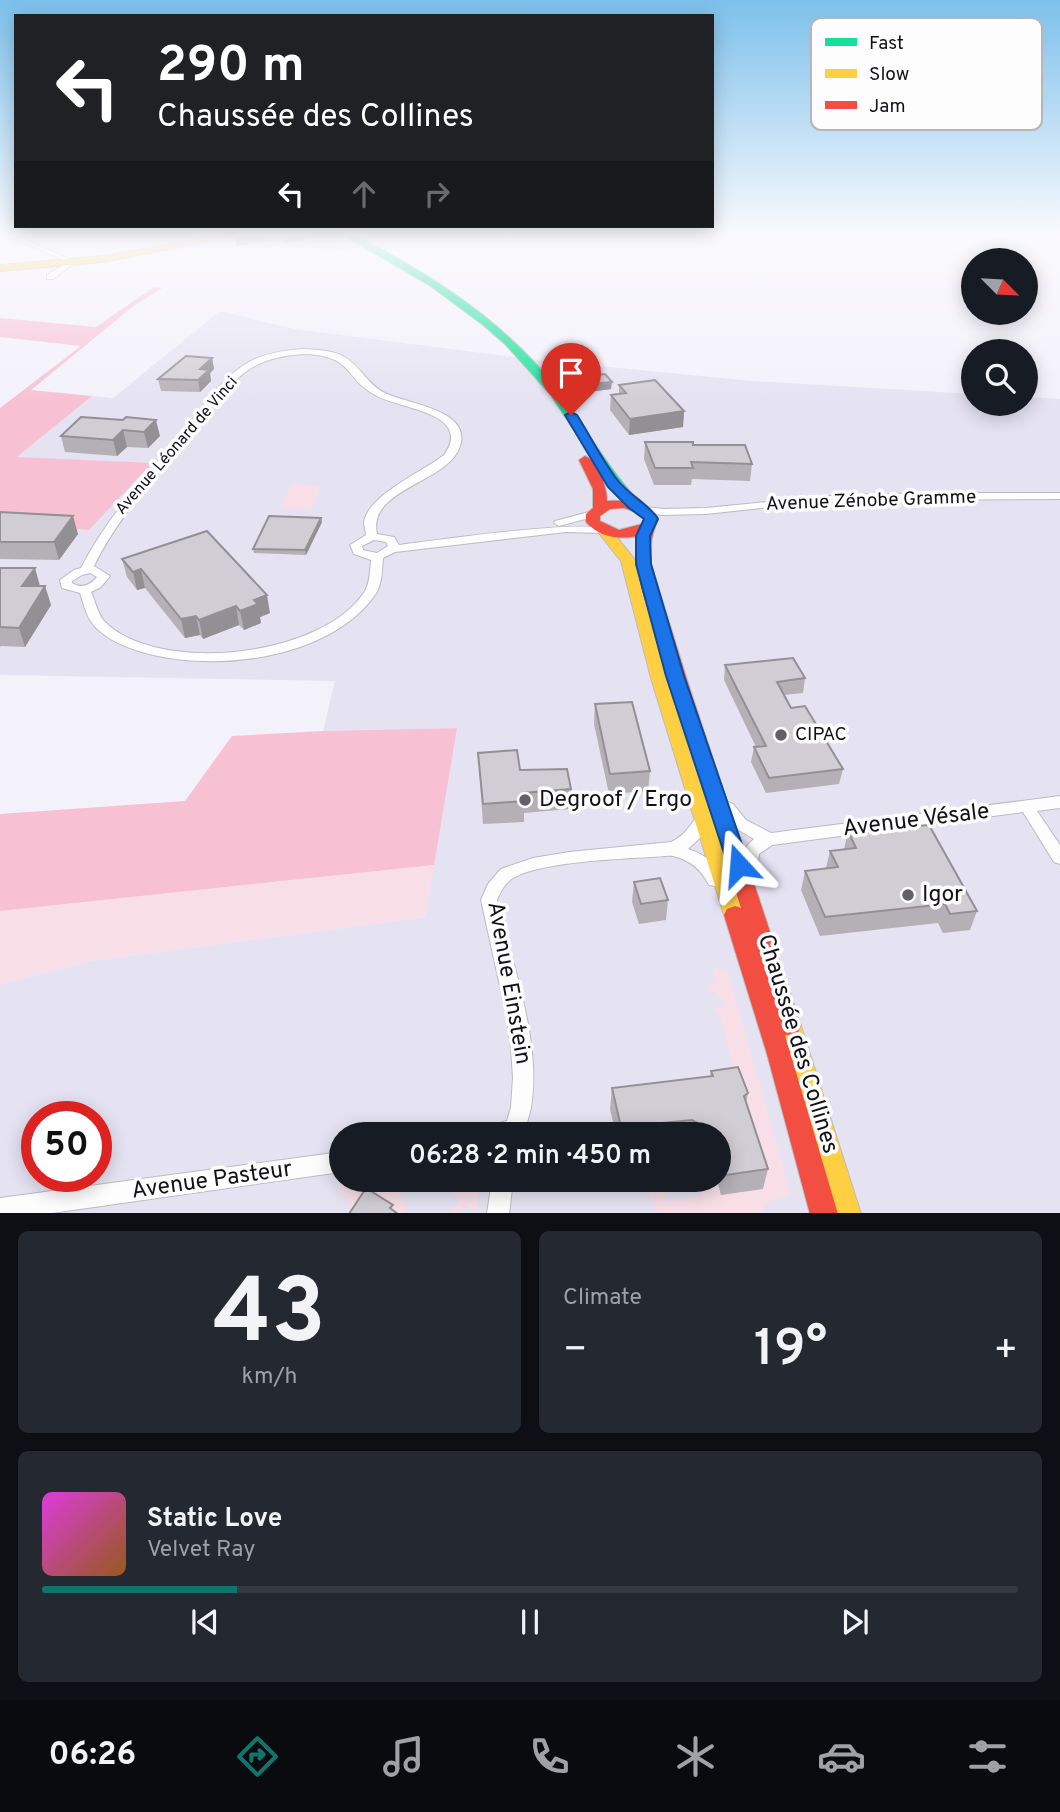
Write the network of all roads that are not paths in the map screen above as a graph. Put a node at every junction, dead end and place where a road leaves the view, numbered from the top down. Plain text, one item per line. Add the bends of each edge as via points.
1 (438, 292) edge
2 (448, 292) edge
3 (517, 356) junction
4 (1060, 496) edge
5 (596, 511) junction
6 (643, 517) junction
7 (603, 531) junction
8 (372, 537) junction
9 (392, 545) junction
10 (377, 557) junction
11 (86, 570) junction
12 (84, 590) junction
13 (684, 704) junction
14 (1060, 802) edge
15 (1027, 807) junction
16 (703, 819) junction
17 (771, 839) junction
18 (668, 849) junction
19 (1060, 858) edge
20 (751, 901) junction
21 (779, 1054) junction
22 (518, 1122) edge
23 (329, 1165) edge
24 (501, 1192) edge
25 (0, 1209) edge
26 (498, 1213) edge
27 (824, 1213) edge
28 (847, 1213) edge

1 - 3 main road
2 - 3 main road via 471,308
3 - 5 main road via 575,439 598,484 602,496
3 - 6 main road via 571,415 613,484
4 - 6 street, Avenue Zénobe Gramme via 809,499
5 - 6 main road via 615,504
5 - 7 main road, Chaussée des Collines via 593,522
5 - 9 street via 564,522
6 - 7 main road via 622,535
6 - 13 main road, Chaussée des Collines via 644,564
7 - 9 street via 566,529
7 - 16 main road, Chaussée des Collines via 628,560
8 - 9 street via 386,537
8 - 10 street, Avenue Léonard de Vinci via 360,541 356,549
8 - 11 street, Avenue Léonard de Vinci via 370,522 377,507 407,482 443,463 454,452 455,432 440,415 373,391 347,361 319,353 290,353 251,365 216,396 112,522
9 - 10 street
10 - 12 street, Avenue Léonard de Vinci via 371,592 359,609 336,626 297,645 236,657 171,656 127,642 107,633 94,620
11 - 12 street via 104,576 96,586
11 - 12 street, Avenue Léonard de Vinci via 72,574 66,583 74,590
13 - 17 street via 701,727 734,821
13 - 20 main road, Chaussée des Collines
14 - 15 street, Avenue Vésale
15 - 17 street, Avenue Vésale
15 - 19 street
16 - 18 street, Avenue Einstein via 689,839
16 - 21 main road, Chaussée des Collines
17 - 20 street via 757,843 749,853
18 - 21 street, Avenue Einstein via 689,855 712,870 757,1024
18 - 22 street, Avenue Einstein via 518,869 494,886 489,900 523,1062 523,1107
20 - 28 main road, Chaussée des Collines
21 - 27 main road, Chaussée des Collines
23 - 25 street, Avenue Pasteur
24 - 26 street

